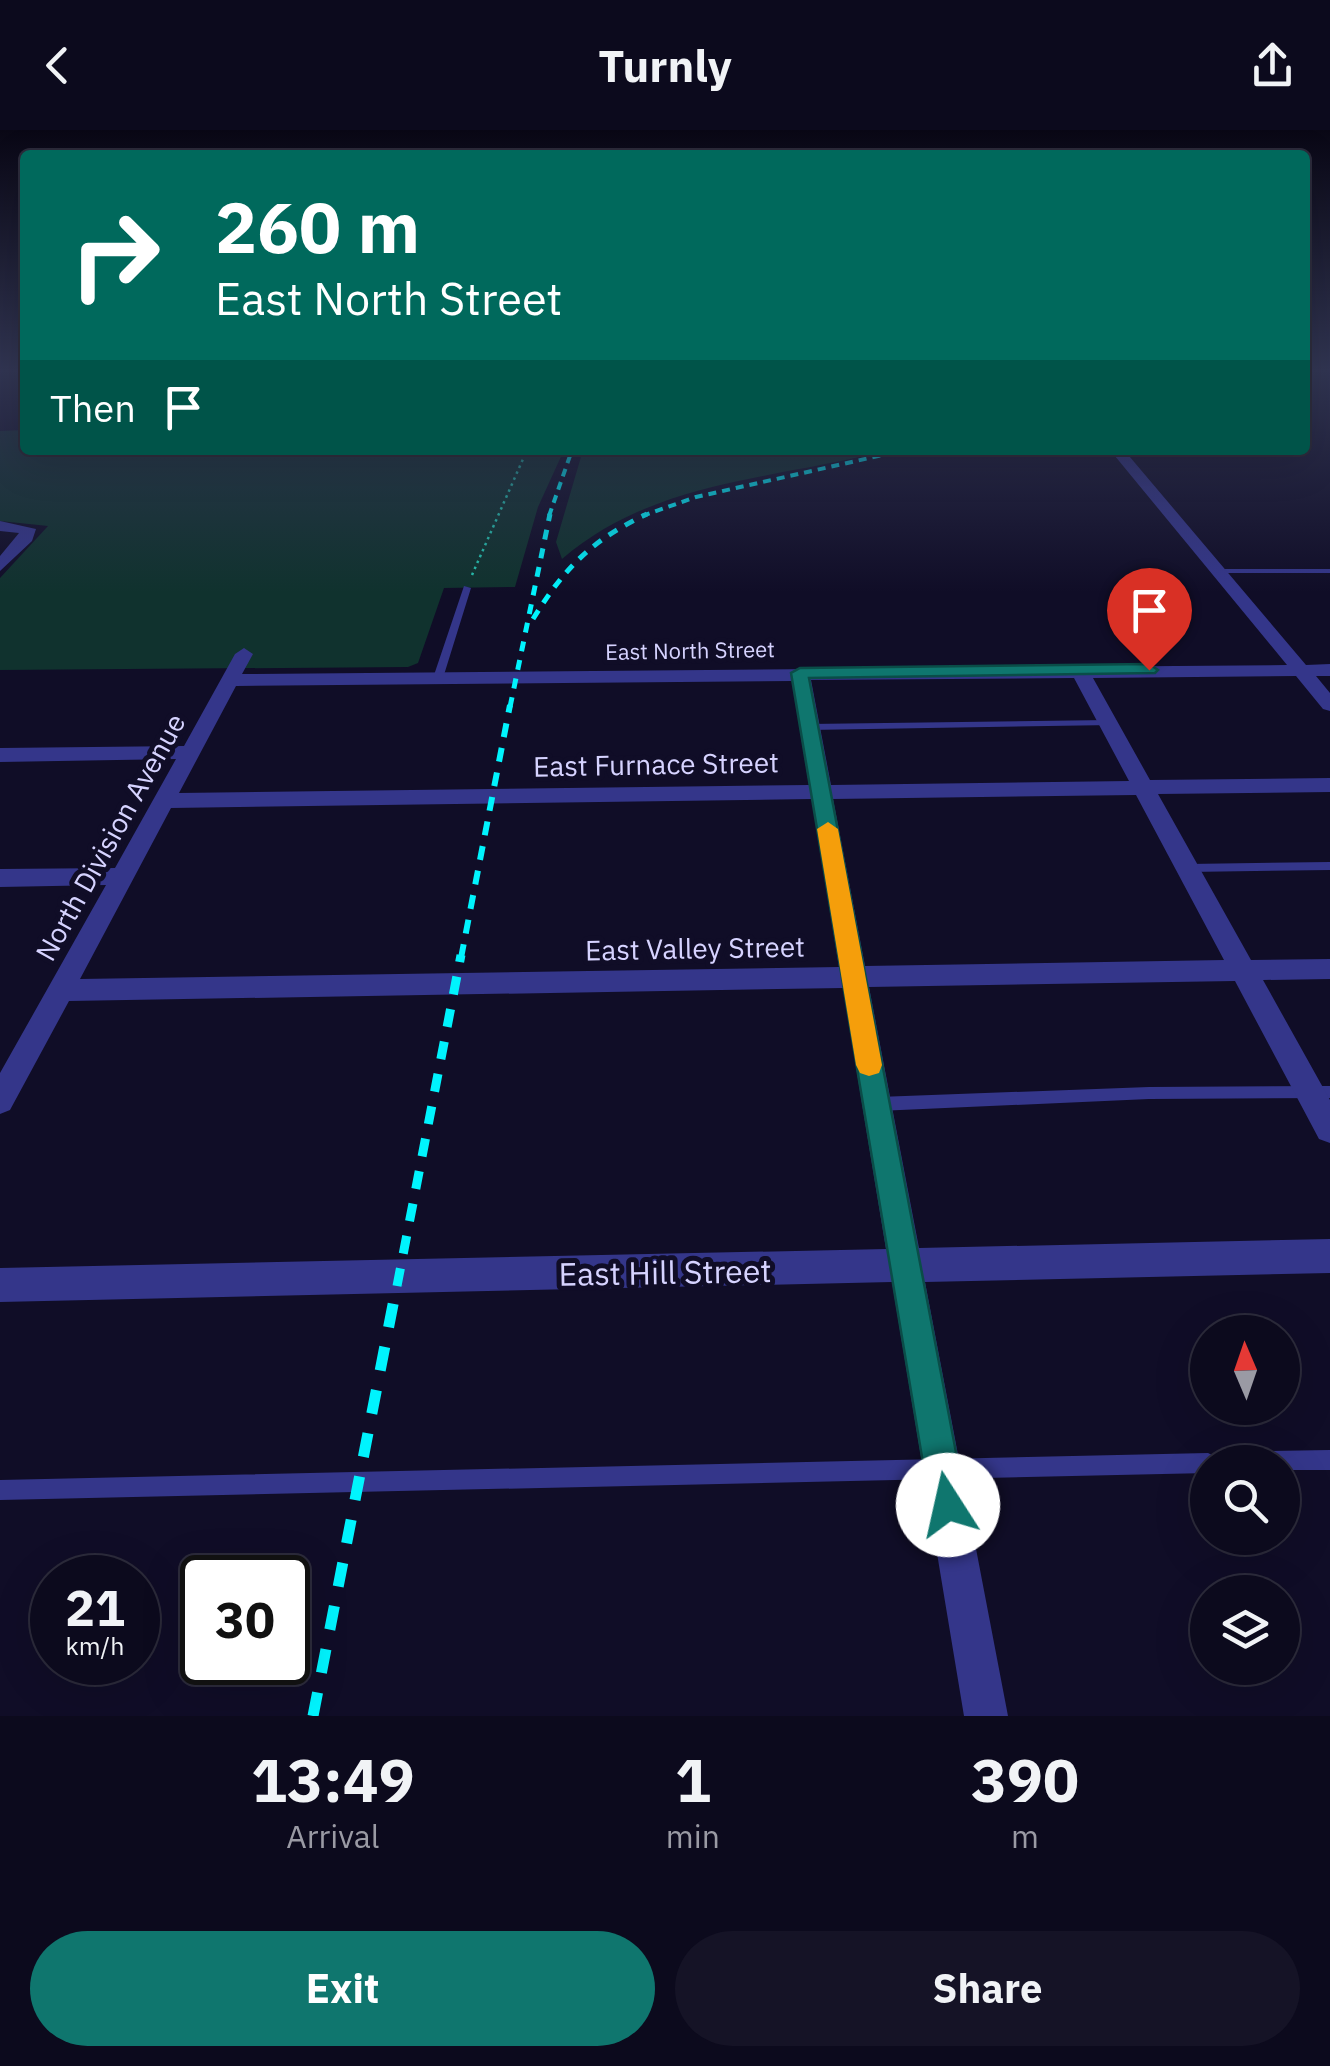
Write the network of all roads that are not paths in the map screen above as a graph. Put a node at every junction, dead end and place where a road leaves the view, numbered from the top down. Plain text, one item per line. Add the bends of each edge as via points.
1 (1121, 455) edge
2 (0, 526) edge
3 (0, 566) edge
4 (1216, 571) junction
5 (1330, 571) edge
6 (466, 588) road end
7 (244, 654) dead end
8 (1080, 670) junction
9 (1301, 670) junction
10 (1330, 670) edge
11 (800, 673) junction
12 (438, 678) junction
13 (230, 680) junction
14 (1330, 705) edge
15 (1109, 723) junction
16 (809, 727) junction
17 (191, 752) junction
18 (0, 755) edge
19 (1330, 785) edge
20 (1143, 787) junction
21 (821, 791) junction
22 (164, 801) junction
23 (1330, 866) edge
24 (1188, 868) junction
25 (123, 876) junction
26 (0, 878) edge
27 (1330, 969) edge
28 (1243, 970) junction
29 (854, 977) junction
30 (61, 990) junction
31 (1320, 1092) edge
32 (0, 1101) edge
33 (876, 1104) junction
34 (1330, 1129) edge
35 (1330, 1256) edge
36 (905, 1266) junction
37 (0, 1285) edge
38 (1330, 1460) edge
39 (1300, 1461) edge
40 (1190, 1463) edge
41 (942, 1470) junction
42 (0, 1490) edge
43 (986, 1716) edge

1 - 4 street
2 - 3 street via 28,530
4 - 5 lane
4 - 9 street
6 - 12 lane
7 - 13 street, North Division Avenue
8 - 9 street, East North Street
8 - 11 street, East North Street
8 - 15 street
9 - 10 street, East North Street
9 - 14 street
11 - 12 street, East North Street
11 - 16 street
12 - 13 street, East North Street
13 - 17 street, North Division Avenue
15 - 16 lane
15 - 20 street
16 - 21 street
17 - 18 street
17 - 22 street, North Division Avenue
19 - 20 street, East Furnace Street
20 - 21 street, East Furnace Street
20 - 24 street
21 - 22 street, East Furnace Street
21 - 29 street
22 - 25 street, North Division Avenue
23 - 24 lane
24 - 28 street
25 - 26 street
25 - 30 street, North Division Avenue
27 - 28 street, East Valley Street
28 - 29 street, East Valley Street
28 - 31 street
29 - 30 street, East Valley Street
29 - 33 street
30 - 32 street, North Division Avenue
31 - 33 lane
31 - 34 street
33 - 36 street
35 - 36 street, East Hill Street
36 - 37 street, East Hill Street
36 - 41 street
38 - 39 lane
40 - 41 lane
41 - 42 lane
41 - 43 street

